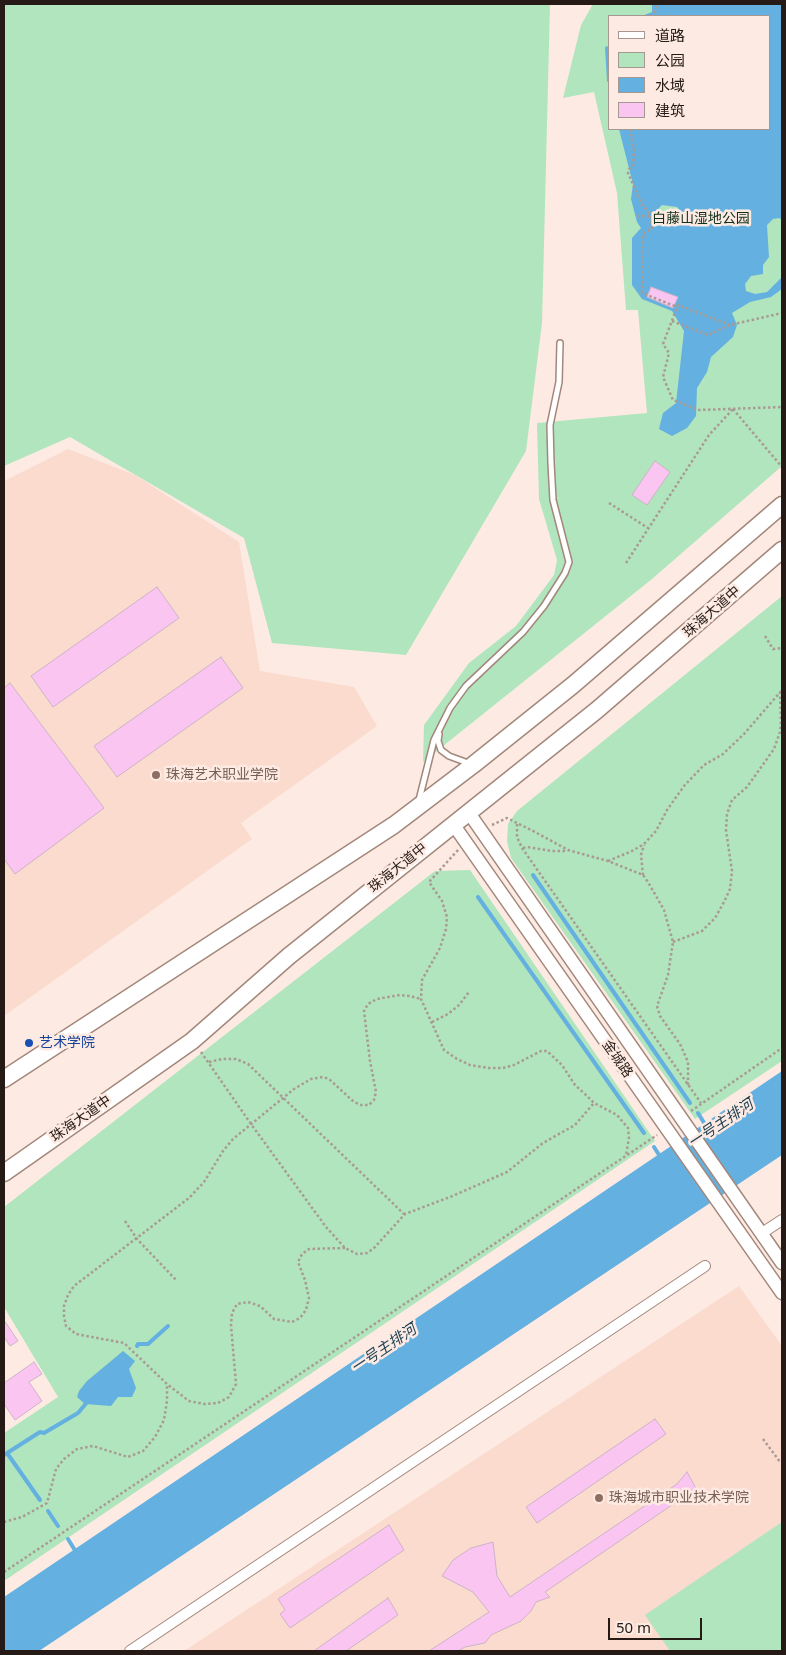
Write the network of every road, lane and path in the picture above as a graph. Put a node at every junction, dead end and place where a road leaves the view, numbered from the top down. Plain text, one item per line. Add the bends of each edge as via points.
1 (630, 130) edge
2 (637, 216) dead end
3 (650, 216) junction
4 (658, 216) dead end
5 (677, 307) junction
6 (782, 313) edge
7 (672, 321) junction
8 (730, 325) junction
9 (560, 343) dead end
10 (782, 407) edge
11 (733, 410) junction
12 (782, 467) edge
13 (610, 503) dead end
14 (782, 505) edge
15 (648, 528) junction
16 (782, 550) edge
17 (782, 555) edge
18 (626, 563) dead end
19 (767, 563) junction
20 (765, 636) dead end
21 (782, 648) edge
22 (781, 691) edge
23 (440, 729) junction
24 (473, 765) junction
25 (416, 809) junction
26 (469, 813) junction
27 (453, 824) junction
28 (517, 824) junction
29 (481, 830) junction
30 (465, 841) junction
31 (644, 844) junction
32 (522, 848) junction
33 (568, 850) junction
34 (608, 861) junction
35 (642, 875) junction
36 (673, 942) junction
37 (469, 992) dead end
38 (421, 999) junction
39 (432, 1022) junction
40 (192, 1041) junction
41 (782, 1048) edge
42 (208, 1062) junction
43 (689, 1071) junction
44 (4, 1078) edge
45 (683, 1078) junction
46 (688, 1085) junction
47 (283, 1098) junction
48 (594, 1103) junction
49 (701, 1103) junction
50 (681, 1117) junction
51 (251, 1124) junction
52 (666, 1128) junction
53 (626, 1155) junction
54 (4, 1173) edge
55 (405, 1214) junction
56 (753, 1220) junction
57 (782, 1220) edge
58 (125, 1222) dead end
59 (738, 1230) junction
60 (762, 1233) junction
61 (137, 1239) junction
62 (345, 1248) junction
63 (782, 1263) edge
64 (705, 1266) dead end
65 (176, 1280) dead end
66 (782, 1293) edge
67 (167, 1384) junction
68 (763, 1439) dead end
69 (780, 1462) dead end
70 (4, 1522) edge
71 (4, 1572) edge
72 (130, 1651) edge

1 - 3 path via 634,150 633,165 628,173
2 - 3 path
3 - 4 path
3 - 5 path via 652,228 643,234 642,293
5 - 7 path
5 - 8 path
6 - 8 path
7 - 8 path via 708,335
7 - 11 path via 663,344 670,353 663,377 673,400 699,410
9 - 23 lane via 559,382 550,425 551,463 553,500 569,562 544,606 523,632 466,686
10 - 11 path
11 - 12 path
11 - 15 path via 709,435
13 - 15 path
14 - 24 highway via 573,685
15 - 18 path
16 - 19 highway, 珠海大道中
17 - 19 highway
19 - 26 highway, 珠海大道中 via 597,710
20 - 21 path via 773,649
22 - 31 path via 744,734 704,765 684,786
22 - 36 path via 780,732 774,749 747,787 732,800 727,814 732,871 730,889 715,918 702,930
23 - 24 lane via 438,741 441,750
23 - 25 lane via 434,740
24 - 25 highway
25 - 44 highway
26 - 27 highway, 珠海大道中
26 - 29 street, 金城路
27 - 30 street, 金城路
27 - 40 highway, 珠海大道中 via 289,956
28 - 29 path via 507,818
28 - 32 path via 517,837
28 - 33 path
29 - 50 street, 金城路
30 - 38 path via 429,882 442,901 447,917 440,948 422,980
30 - 52 street, 金城路
31 - 34 path
31 - 35 path
32 - 33 path
32 - 45 path
33 - 34 path
34 - 35 path
35 - 36 path via 664,910
36 - 43 path via 668,975 657,1006 660,1016 680,1044
37 - 39 path via 448,1014
38 - 39 path
38 - 47 path via 400,995 377,999 364,1011 376,1092 369,1105 354,1102 322,1076 311,1079
39 - 48 path via 444,1050 470,1065 514,1066 547,1051
40 - 42 path
40 - 54 highway, 珠海大道中
41 - 49 path
42 - 47 path via 222,1058 248,1064
42 - 51 path
43 - 45 path
43 - 46 path
45 - 46 path
46 - 49 path
47 - 51 path
47 - 55 path
48 - 53 path via 617,1115 628,1128
48 - 55 path via 575,1125 543,1143 507,1172
49 - 50 path
50 - 56 street, 金城路
51 - 61 path via 223,1151 204,1182
51 - 62 path
52 - 53 path
52 - 59 street, 金城路
53 - 71 path
55 - 62 path via 367,1253 357,1254
56 - 59 street
56 - 60 street, 金城路
57 - 60 street
58 - 61 path
59 - 66 street, 金城路
60 - 63 street, 金城路
61 - 65 path
61 - 67 path via 74,1286 64,1306 66,1326 76,1334 124,1343
62 - 67 path via 309,1249 302,1254 298,1262 308,1298 306,1310 300,1318 292,1322 274,1318 260,1306 248,1302 237,1304 231,1326 236,1384 229,1397 204,1404 189,1401
64 - 72 street
67 - 70 path via 164,1420 143,1451 128,1457 93,1446 77,1449 56,1469 47,1504
68 - 69 path

